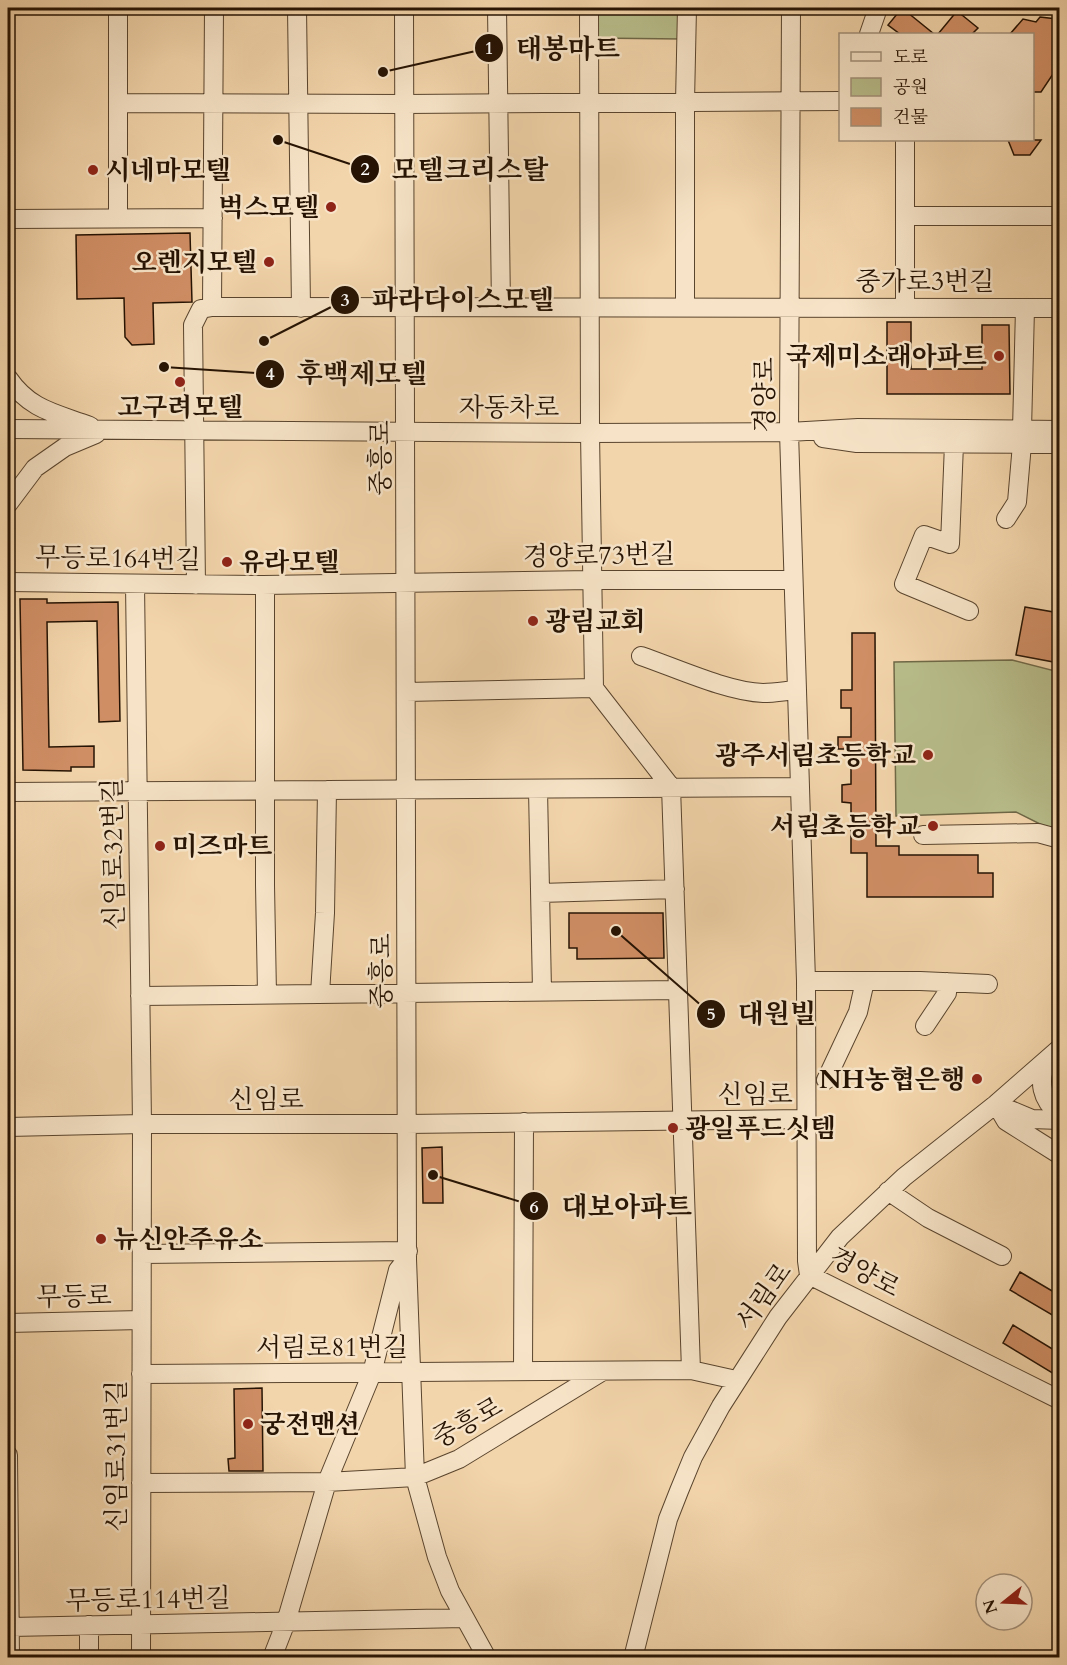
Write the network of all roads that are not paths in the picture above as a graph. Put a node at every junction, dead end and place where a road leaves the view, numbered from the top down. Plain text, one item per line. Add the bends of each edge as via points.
1 (118, 8) edge
2 (214, 8) edge
3 (297, 8) edge
4 (404, 8) edge
5 (497, 8) edge
6 (589, 8) edge
7 (687, 8) edge
8 (790, 8) edge
9 (878, 8) edge
10 (869, 33) edge
11 (790, 101) junction
12 (839, 101) edge
13 (685, 102) junction
14 (118, 103) junction
15 (213, 103) junction
16 (497, 103) junction
17 (588, 103) junction
18 (298, 104) junction
19 (404, 104) junction
20 (905, 141) edge
21 (905, 216) junction
22 (1059, 216) edge
23 (118, 218) junction
24 (213, 218) junction
25 (8, 219) edge
26 (790, 306) junction
27 (212, 307) junction
28 (590, 307) junction
29 (685, 307) junction
30 (905, 307) junction
31 (301, 308) junction
32 (405, 308) junction
33 (501, 308) junction
34 (1026, 308) junction
35 (1059, 308) edge
36 (8, 378) edge
37 (8, 429) edge
38 (103, 430) junction
39 (1059, 430) edge
40 (193, 431) junction
41 (405, 432) junction
42 (789, 432) junction
43 (590, 433) junction
44 (1022, 437) junction
45 (954, 444) junction
46 (1059, 444) edge
47 (8, 504) edge
48 (1006, 519) dead end
49 (591, 580) junction
50 (793, 580) junction
51 (8, 582) edge
52 (135, 584) junction
53 (406, 584) junction
54 (196, 585) junction
55 (265, 585) junction
56 (969, 610) dead end
57 (641, 656) dead end
58 (594, 688) junction
59 (796, 690) junction
60 (406, 692) junction
61 (799, 787) junction
62 (671, 788) junction
63 (538, 789) junction
64 (327, 790) junction
65 (406, 790) junction
66 (137, 791) junction
67 (265, 791) junction
68 (8, 792) edge
69 (923, 835) dead end
70 (1059, 839) edge
71 (675, 889) junction
72 (540, 892) junction
73 (806, 981) junction
74 (865, 981) junction
75 (947, 982) junction
76 (988, 984) dead end
77 (678, 990) junction
78 (542, 991) junction
79 (407, 993) junction
80 (267, 994) junction
81 (320, 994) junction
82 (140, 996) junction
83 (926, 1026) dead end
84 (1054, 1052) edge
85 (826, 1080) dead end
86 (996, 1104) junction
87 (1059, 1118) edge
88 (807, 1119) junction
89 (683, 1120) junction
90 (524, 1122) junction
91 (142, 1124) junction
92 (407, 1124) junction
93 (8, 1127) edge
94 (1059, 1155) edge
95 (888, 1191) junction
96 (141, 1254) junction
97 (408, 1255) junction
98 (1002, 1256) dead end
99 (809, 1275) junction
100 (141, 1320) junction
101 (8, 1323) edge
102 (691, 1370) junction
103 (523, 1371) junction
104 (603, 1371) junction
105 (413, 1372) junction
106 (372, 1373) junction
107 (141, 1374) junction
108 (736, 1380) junction
109 (1059, 1400) edge
110 (8, 1455) edge
111 (415, 1477) junction
112 (327, 1482) junction
113 (141, 1483) junction
114 (464, 1618) junction
115 (286, 1622) junction
116 (89, 1625) junction
117 (141, 1625) junction
118 (10, 1627) junction
119 (10, 1658) edge
120 (89, 1658) edge
121 (141, 1658) edge
122 (260, 1658) edge
123 (272, 1658) edge
124 (487, 1658) edge
125 (633, 1658) edge

1 - 14 street
2 - 15 street
3 - 18 street
4 - 19 street, 중흥로
5 - 16 street
6 - 17 street
7 - 13 street
8 - 11 street, 경양로
9 - 10 street
11 - 12 street
11 - 13 street
11 - 26 street, 경양로
13 - 17 street
13 - 29 street
14 - 15 street
14 - 23 street
15 - 18 street
15 - 24 street
16 - 17 street
16 - 19 street
16 - 33 street
17 - 28 street
18 - 19 street
18 - 31 street
19 - 32 street, 중흥로
20 - 21 street
21 - 22 street
21 - 30 street
23 - 24 street
23 - 25 street
24 - 27 street
26 - 29 street, 중가로3번길
26 - 30 street, 중가로3번길
26 - 42 street, 경양로
27 - 31 street, 중가로3번길
27 - 40 street via 201,309 193,325
28 - 29 street, 중가로3번길
28 - 33 street, 중가로3번길
28 - 43 street
30 - 34 street, 중가로3번길
31 - 32 street, 중가로3번길
32 - 33 street, 중가로3번길
32 - 41 street, 중흥로
34 - 35 street, 중가로3번길
34 - 44 street
36 - 38 street via 18,393 40,408
37 - 38 street, 자동차로
38 - 40 street, 자동차로
38 - 47 street via 65,447 35,468
39 - 44 street, 자동차로
40 - 41 street, 자동차로
40 - 54 street
41 - 43 street, 자동차로
41 - 53 street, 중흥로
42 - 43 street, 자동차로
42 - 44 street, 자동차로 via 858,428
42 - 45 street, 자동차로 via 857,443
42 - 50 street, 경양로
43 - 49 street
44 - 45 street, 자동차로
44 - 46 street, 자동차로
44 - 48 street via 1017,501
45 - 56 street via 950,544 924,535 904,584
49 - 50 street, 경양로73번길
49 - 53 street, 경양로73번길
49 - 58 street
50 - 59 street, 경양로
51 - 52 street, 무등로164번길
52 - 54 street, 무등로164번길
52 - 66 street, 신임로32번길
53 - 55 street, 무등로164번길
53 - 60 street, 중흥로
54 - 55 street, 무등로164번길
55 - 67 street
57 - 59 street via 744,690
58 - 60 street
58 - 62 street
59 - 61 street, 경양로
60 - 65 street, 중흥로
61 - 62 street
61 - 73 street, 경양로
62 - 63 street
62 - 71 street
63 - 65 street
63 - 72 street
64 - 65 street
64 - 67 street
64 - 81 street
65 - 79 street, 중흥로
66 - 67 street
66 - 68 street
66 - 82 street, 신임로32번길
67 - 80 street
69 - 70 street via 1038,833
71 - 72 street
71 - 77 street
72 - 78 street
73 - 74 street
73 - 88 street, 경양로
74 - 75 street
74 - 85 street via 858,1012
75 - 76 street
75 - 83 street via 947,993
77 - 78 street
77 - 89 street
78 - 79 street
79 - 81 street
79 - 92 street, 중흥로
80 - 81 street
80 - 82 street
82 - 91 street, 신임로32번길
84 - 86 street, 서림로
84 - 87 street via 1042,1074 1043,1094
86 - 87 street via 1032,1119
86 - 94 street via 1006,1121
86 - 95 street, 서림로
88 - 89 street, 신임로
88 - 99 street, 경양로
89 - 90 street, 신임로
89 - 102 street
90 - 92 street, 신임로
90 - 103 street
91 - 92 street, 신임로
91 - 93 street, 신임로
91 - 96 street, 신임로31번길
92 - 97 street, 중흥로
95 - 98 street via 928,1218
95 - 99 street, 서림로 via 840,1237
96 - 97 street
96 - 100 street, 신임로31번길
97 - 105 street, 중흥로
97 - 106 street via 398,1270
99 - 108 street, 서림로
99 - 109 street, 경양로
100 - 101 street, 무등로
100 - 107 street, 신임로31번길
102 - 104 street, 서림로81번길
102 - 108 street, 서림로81번길
103 - 104 street, 서림로81번길
103 - 105 street, 서림로81번길
104 - 111 street, 중흥로 via 459,1459
105 - 106 street, 서림로81번길
105 - 111 street, 중흥로
106 - 107 street, 서림로81번길
106 - 112 street
107 - 113 street, 신임로31번길
108 - 125 street, 서림로 via 693,1457 668,1519
110 - 118 street
111 - 112 street
111 - 114 street, 중흥로 via 437,1557
112 - 113 street
112 - 115 street
113 - 117 street, 신임로31번길
114 - 115 street, 무등로114번길
114 - 124 street, 중흥로
115 - 117 street, 무등로114번길
115 - 122 street
115 - 123 street
116 - 117 street, 무등로114번길
116 - 118 street, 무등로114번길
116 - 120 street
117 - 121 street, 신임로31번길
118 - 119 street

